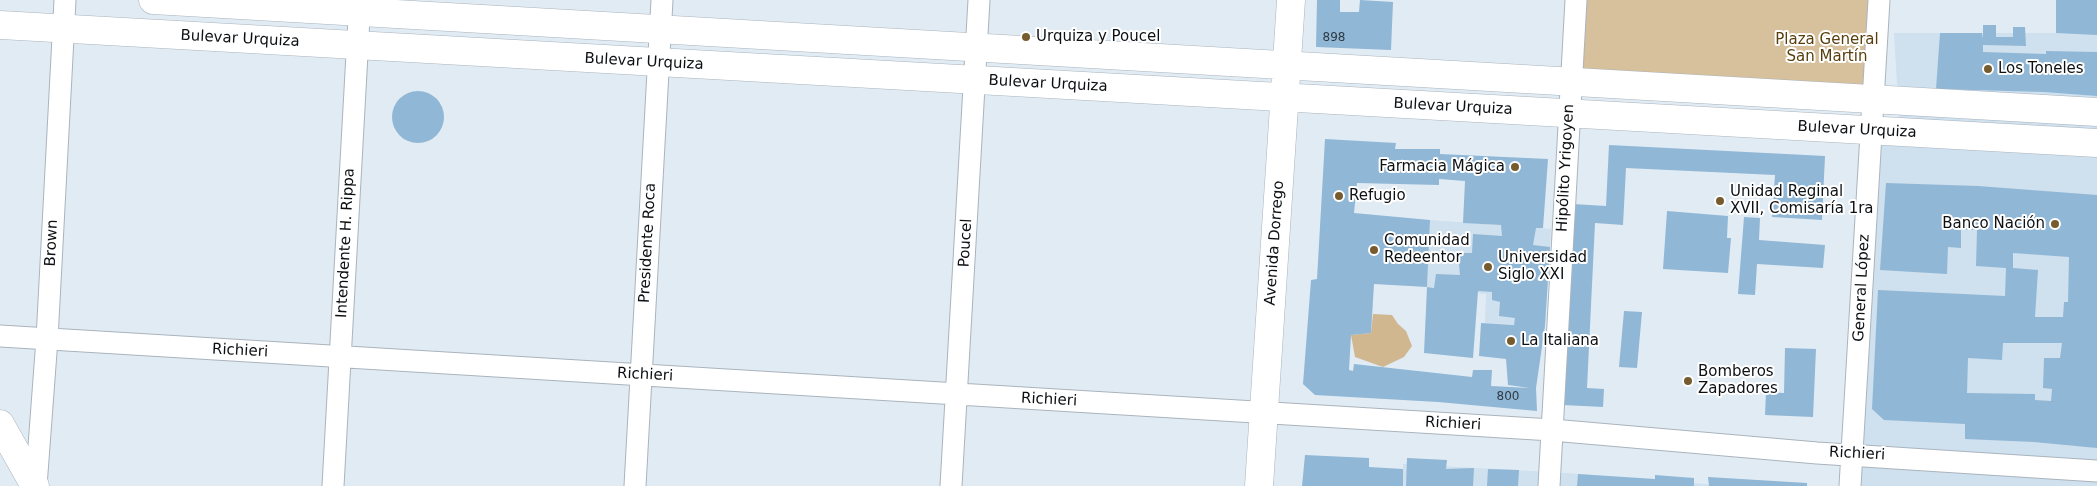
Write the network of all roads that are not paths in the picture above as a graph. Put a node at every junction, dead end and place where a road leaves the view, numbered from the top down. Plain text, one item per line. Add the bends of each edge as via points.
1 (65, 0) edge
2 (153, 0) edge
3 (662, 0) edge
4 (979, 0) edge
5 (1291, 0) edge
6 (1576, 0) edge
7 (1878, 0) edge
8 (359, 6) edge
9 (0, 25) edge
10 (63, 29) junction
11 (660, 30) junction
12 (357, 45) junction
13 (977, 48) junction
14 (658, 62) junction
15 (1287, 66) junction
16 (975, 80) junction
17 (1571, 82) junction
18 (1285, 98) junction
19 (1873, 100) junction
20 (2097, 112) edge
21 (1569, 114) junction
22 (1871, 130) junction
23 (2097, 143) edge
24 (0, 336) edge
25 (48, 339) junction
26 (340, 357) junction
27 (641, 375) junction
28 (957, 394) junction
29 (1263, 413) junction
30 (0, 424) edge
31 (1552, 430) junction
32 (1852, 453) junction
33 (2097, 471) edge
34 (36, 486) edge
35 (333, 486) edge
36 (634, 486) edge
37 (951, 486) edge
38 (1260, 486) edge
39 (1549, 486) edge
40 (1850, 486) edge

1 - 10 street, Brown
2 - 8 main road, Bulevar Urquiza
3 - 11 street, Presidente Roca
4 - 13 street, Poucel
5 - 15 main road, Avenida Dorrego
6 - 17 street, Hipólito Yrigoyen
7 - 19 street, General López
8 - 11 main road, Bulevar Urquiza
8 - 12 street, Intendente H. Rippa
9 - 10 main road, Bulevar Urquiza
10 - 12 main road, Bulevar Urquiza
10 - 25 street, Brown
11 - 13 main road, Bulevar Urquiza
11 - 14 street, Presidente Roca
12 - 14 main road, Bulevar Urquiza
12 - 26 street, Intendente H. Rippa
13 - 15 main road, Bulevar Urquiza
13 - 16 street, Poucel
14 - 16 main road, Bulevar Urquiza
14 - 27 street, Presidente Roca
15 - 17 main road, Bulevar Urquiza
15 - 18 main road, Avenida Dorrego
16 - 18 main road, Bulevar Urquiza
16 - 28 street, Poucel
17 - 19 main road, Bulevar Urquiza
17 - 21 street, Hipólito Yrigoyen
18 - 21 main road, Bulevar Urquiza
18 - 29 main road, Avenida Dorrego
19 - 20 main road, Bulevar Urquiza
19 - 22 street, General López
21 - 22 main road, Bulevar Urquiza
21 - 31 street, Hipólito Yrigoyen
22 - 23 main road, Bulevar Urquiza
22 - 32 street, General López
24 - 25 street, Richieri
25 - 26 street, Richieri
25 - 34 street, Brown
26 - 27 street, Richieri
26 - 35 street, Intendente H. Rippa
27 - 28 street, Richieri
27 - 36 street, Presidente Roca
28 - 29 street, Richieri
28 - 37 street, Poucel
29 - 31 street, Richieri
29 - 38 main road, Avenida Dorrego
30 - 34 main road
31 - 32 street, Richieri
31 - 39 street, Hipólito Yrigoyen
32 - 33 street, Richieri
32 - 40 street, General López

